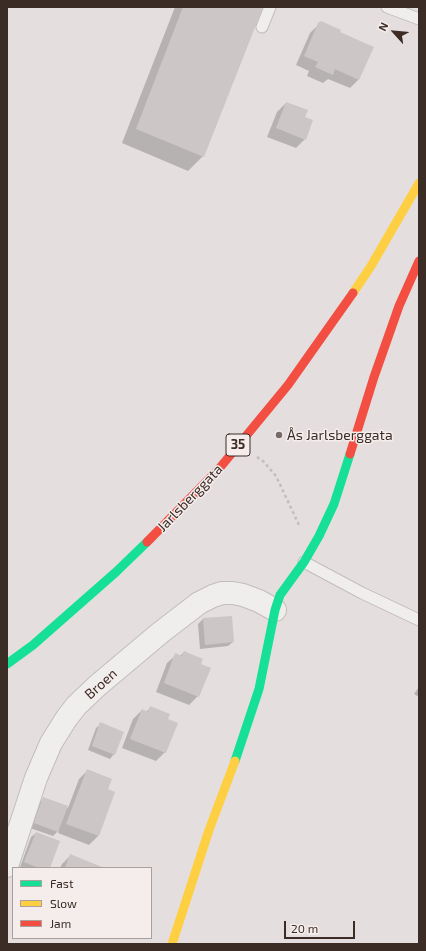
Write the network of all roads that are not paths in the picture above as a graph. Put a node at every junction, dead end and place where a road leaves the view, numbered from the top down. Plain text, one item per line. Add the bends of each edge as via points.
1 (270, 7) edge
2 (388, 7) edge
3 (419, 19) edge
4 (262, 27) dead end
5 (419, 183) edge
6 (419, 261) edge
7 (304, 562) junction
8 (275, 610) junction
9 (419, 620) edge
10 (7, 664) edge
11 (7, 866) edge
12 (172, 944) edge

1 - 4 lane
2 - 3 lane
5 - 10 street, Jarlsberggata / 35 via 371,266 328,330 288,385 218,470 116,572 33,645
6 - 7 street via 399,306 374,377 334,504
7 - 8 street via 280,595
7 - 9 lane
8 - 11 street, Broen via 243,595 222,593 213,596 199,603 160,633 76,706 51,743 36,778
8 - 12 street via 259,689

